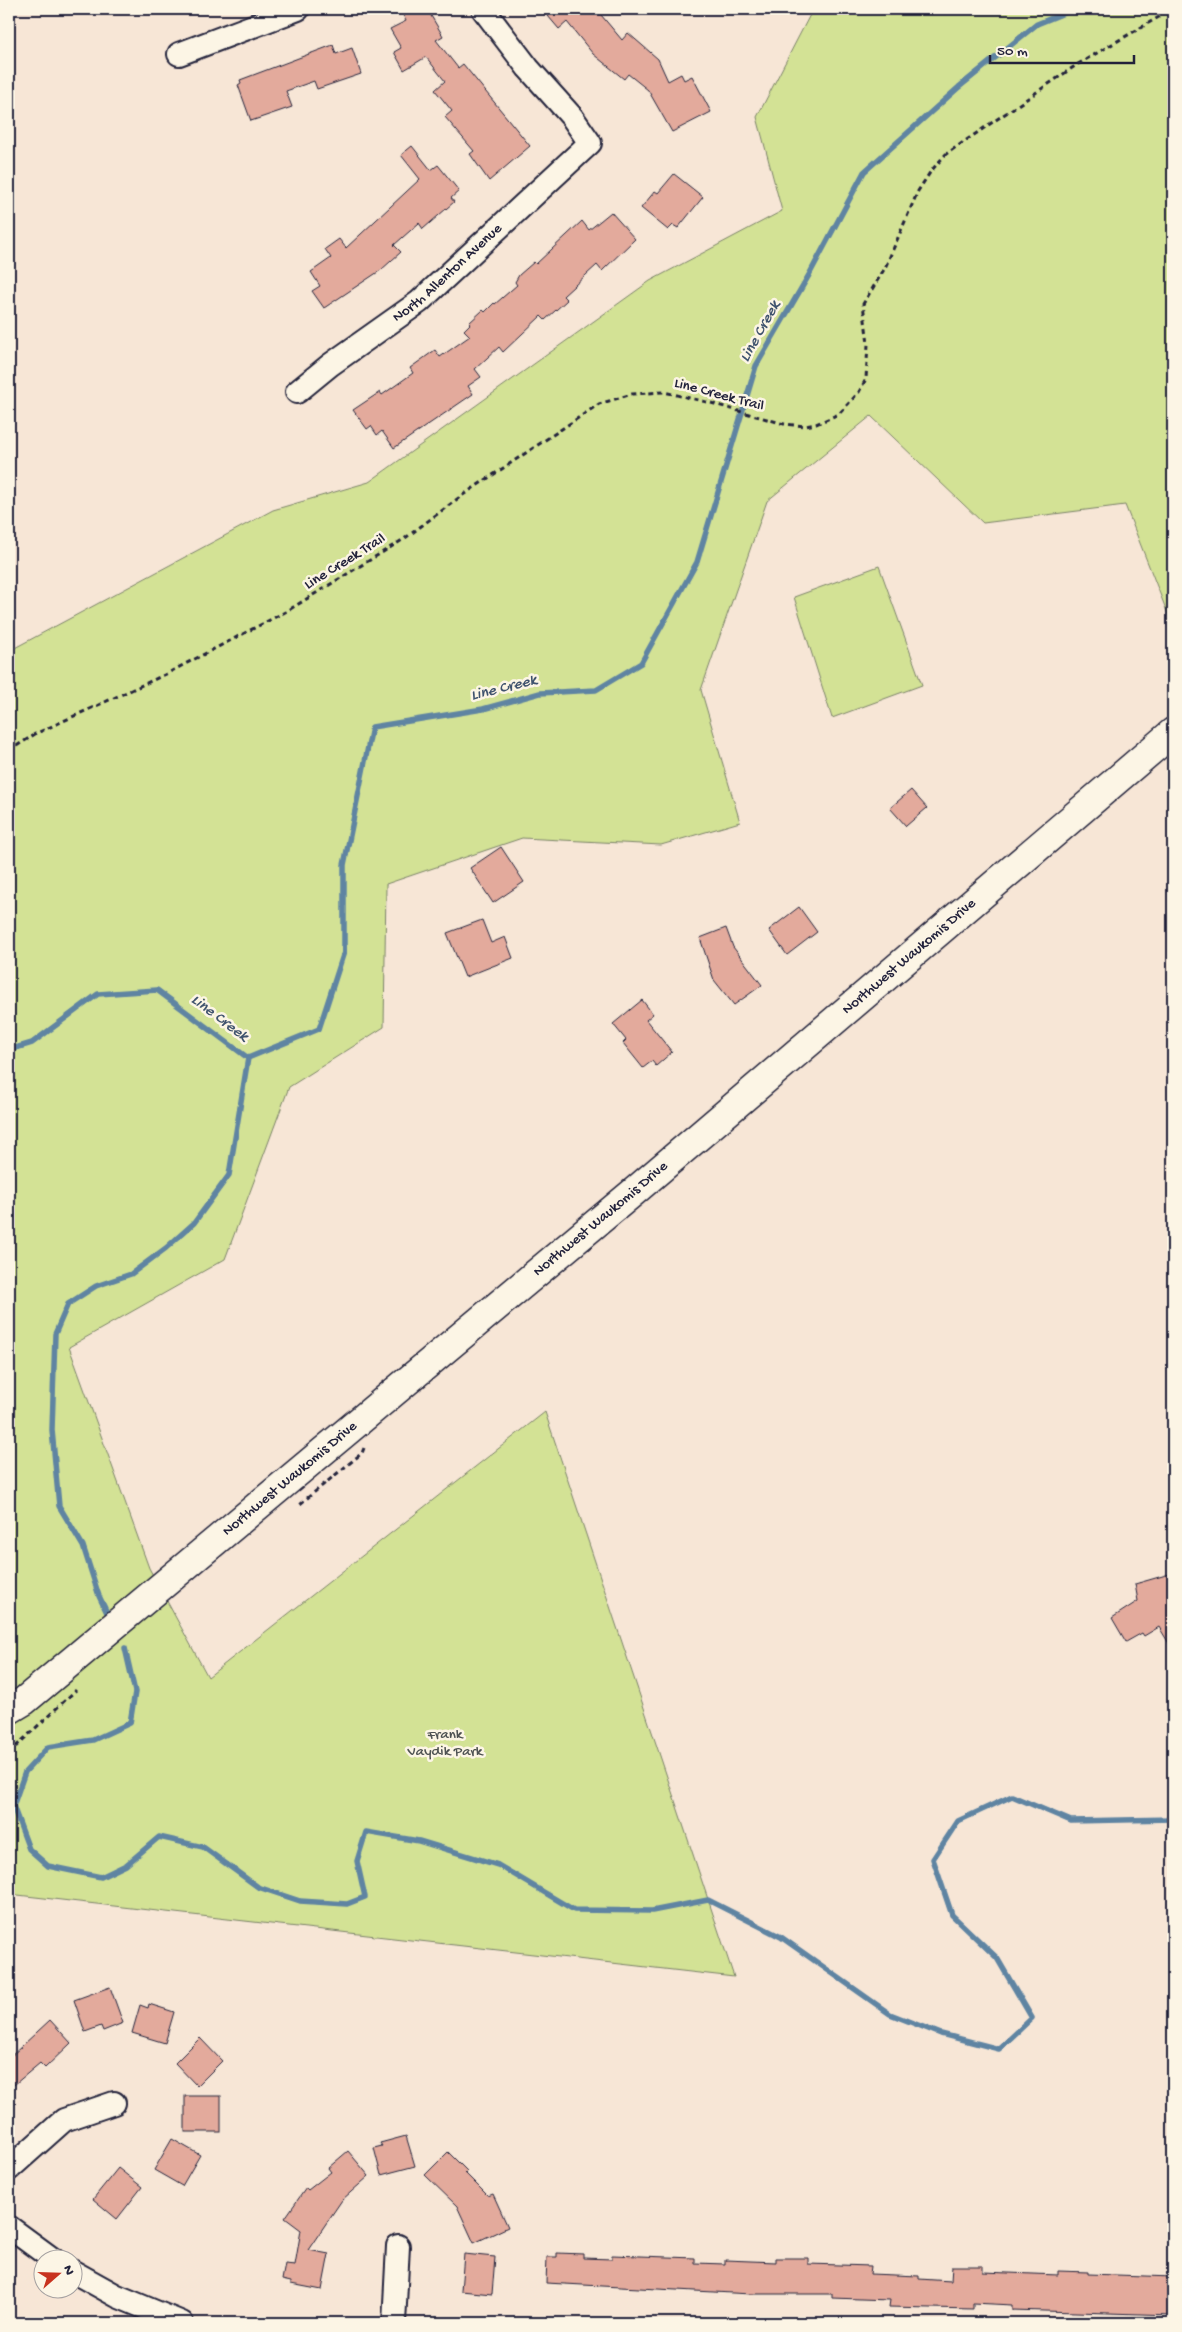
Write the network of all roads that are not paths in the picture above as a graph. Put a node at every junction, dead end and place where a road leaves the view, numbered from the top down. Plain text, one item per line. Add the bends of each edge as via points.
1 (298, 9) edge
2 (483, 9) edge
3 (179, 54) dead end
4 (298, 392) dead end
5 (1173, 732) edge
6 (14, 1710) edge
7 (114, 2103) dead end
8 (9, 2169) edge
9 (9, 2227) edge
10 (398, 2246) dead end
11 (40, 2250) edge
12 (82, 2277) edge
13 (182, 2323) edge
14 (394, 2323) edge

1 - 3 street
2 - 4 street, North Allenton Avenue via 590,143 419,302 330,365
5 - 6 main road, Northwest Waukomis Drive via 636,1190
7 - 8 street via 64,2120
9 - 11 street
10 - 14 street
12 - 13 street via 117,2296

